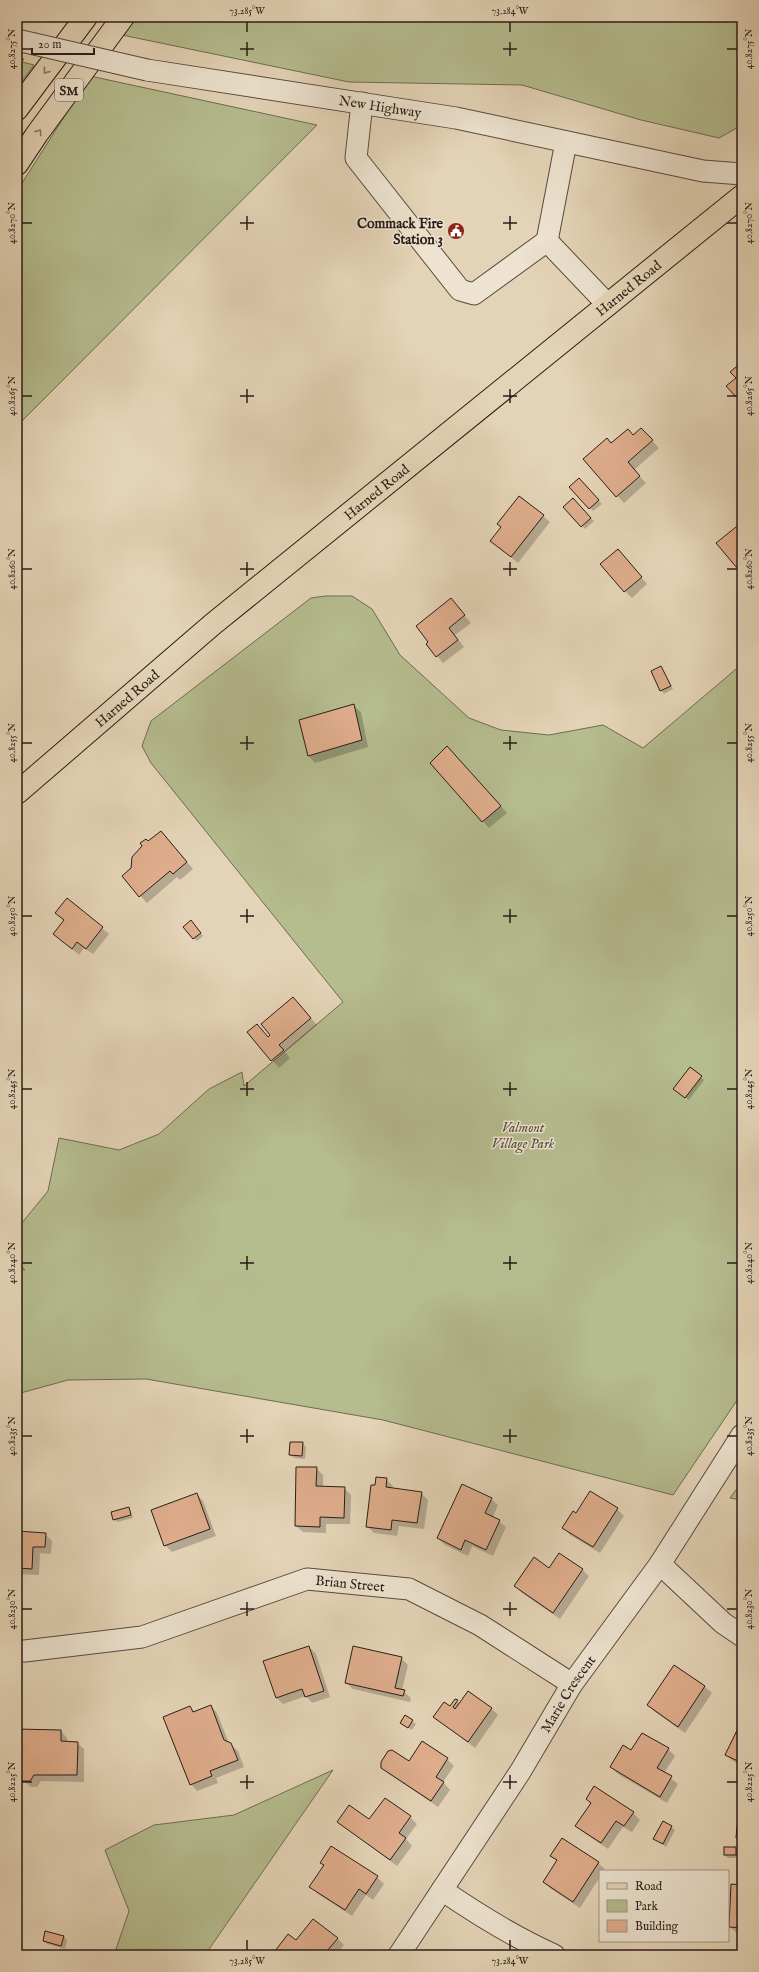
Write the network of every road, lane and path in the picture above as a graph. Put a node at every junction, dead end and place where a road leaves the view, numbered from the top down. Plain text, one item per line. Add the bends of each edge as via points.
1 (86, 17) edge
2 (123, 17) edge
3 (17, 40) edge
4 (362, 103) junction
5 (17, 109) edge
6 (566, 142) junction
7 (17, 164) edge
8 (742, 174) edge
9 (742, 196) edge
10 (547, 241) junction
11 (608, 305) junction
12 (17, 793) edge
13 (742, 1436) edge
14 (660, 1564) junction
15 (742, 1636) edge
16 (17, 1651) edge
17 (572, 1684) junction
18 (442, 1890) junction
19 (399, 1955) edge
20 (554, 1955) edge

1 -> 5 main road, SM
7 -> 2 main road, SM
3 - 4 street, New Highway, bridge via 147,70
4 - 6 street, New Highway via 456,118
4 - 10 street via 356,158 460,290 474,294
6 - 8 street, New Highway via 703,171
6 - 10 street
9 - 11 main road, Harned Road
10 - 11 street
11 - 12 main road, Harned Road via 213,624
13 - 14 street, Marie Crescent
14 - 15 street via 723,1623
14 - 17 street, Marie Crescent
16 - 17 street, Brian Street via 142,1636 307,1579 409,1589 480,1625
17 - 18 street, Marie Crescent via 520,1772
18 - 19 street, Marie Crescent
18 - 20 street via 531,1945

